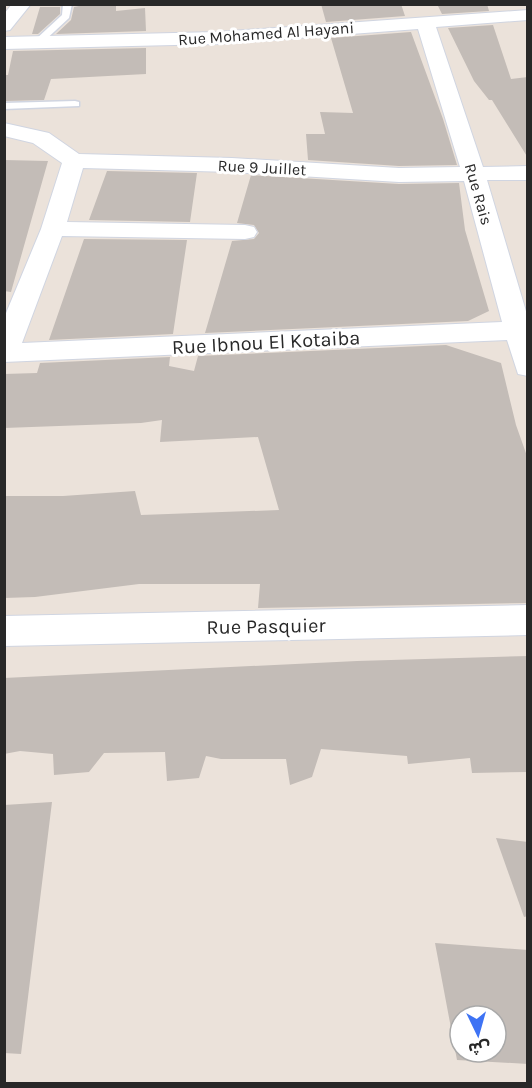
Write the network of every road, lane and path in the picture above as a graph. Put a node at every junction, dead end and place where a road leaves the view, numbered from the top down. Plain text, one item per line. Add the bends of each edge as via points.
1 (22, 4) edge
2 (68, 4) edge
3 (528, 15) edge
4 (425, 22) junction
5 (4, 26) edge
6 (38, 42) junction
7 (4, 43) edge
8 (75, 104) dead end
9 (4, 106) edge
10 (4, 129) edge
11 (74, 160) junction
12 (528, 173) edge
13 (474, 175) junction
14 (53, 229) junction
15 (245, 232) dead end
16 (523, 330) edge
17 (4, 353) edge
18 (528, 367) edge
19 (528, 620) edge
20 (4, 631) edge

1 - 5 street
2 - 6 lane via 66,16
3 - 4 street, Rue Mohamed Al Hayani
4 - 6 street, Rue Mohamed Al Hayani via 217,38
4 - 13 street, Rue Rais
6 - 7 street, Rue Mohamed Al Hayani
8 - 9 lane
10 - 11 street via 41,138
11 - 13 street, Rue 9 Juillet
11 - 14 street
12 - 13 street, Rue 9 Juillet
13 - 16 street, Rue Rais
14 - 15 street
14 - 17 street
16 - 17 street, Rue Ibnou El Kotaiba
16 - 18 street, Rue Rais
19 - 20 street, Rue Pasquier

